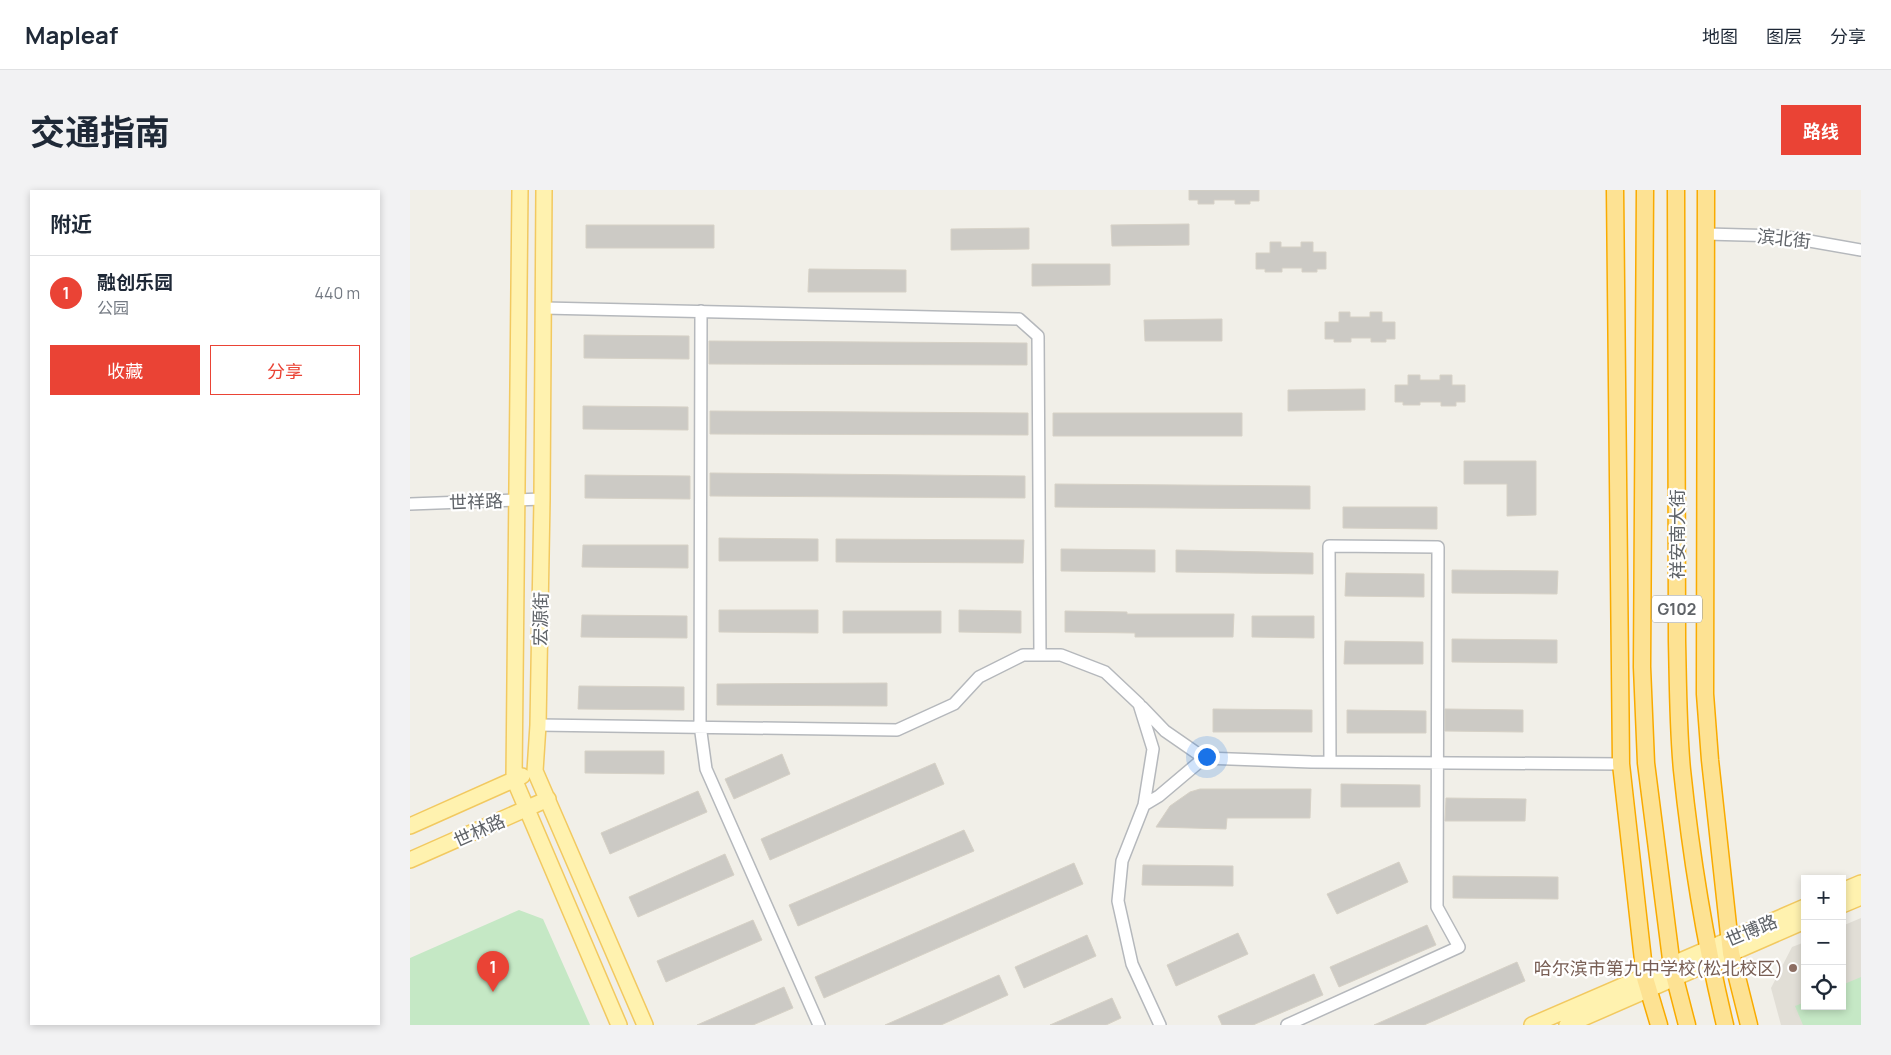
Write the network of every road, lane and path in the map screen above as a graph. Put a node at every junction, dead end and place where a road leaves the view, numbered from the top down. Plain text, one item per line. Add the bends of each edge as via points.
1 (520, 190) edge
2 (544, 190) edge
3 (1615, 190) edge
4 (1645, 190) edge
5 (1676, 190) edge
6 (1706, 190) edge
7 (1706, 234) junction
8 (1861, 250) edge
9 (544, 308) junction
10 (701, 311) junction
11 (542, 499) junction
12 (517, 500) junction
13 (410, 504) edge
14 (1040, 654) junction
15 (1139, 704) junction
16 (538, 724) junction
17 (700, 726) junction
18 (1204, 758) junction
19 (1330, 762) junction
20 (1436, 762) junction
21 (1621, 764) junction
22 (535, 771) junction
23 (514, 779) junction
24 (548, 799) junction
25 (1144, 805) junction
26 (526, 808) junction
27 (410, 826) edge
28 (410, 860) edge
29 (1861, 883) edge
30 (1846, 889) edge
31 (1861, 897) edge
32 (1846, 903) edge
33 (1801, 909) edge
34 (1801, 922) edge
35 (1731, 946) junction
36 (1709, 955) junction
37 (1674, 971) junction
38 (1647, 982) junction
39 (619, 1025) edge
40 (645, 1025) edge
41 (819, 1025) edge
42 (1160, 1025) edge
43 (1288, 1025) edge
44 (1532, 1025) edge
45 (1567, 1025) edge
46 (1659, 1025) edge
47 (1687, 1025) edge
48 (1725, 1025) edge
49 (1749, 1025) edge

1 - 12 main road, 宏源街
2 - 9 main road, 宏源街
3 - 21 highway
4 - 37 highway, 祥安南大街 / G102 via 1642,667 1646,763
5 - 36 highway, 祥安南大街 / G102 via 1679,715 1688,815
6 - 7 highway
7 - 8 street, 滨北街 via 1780,236
7 - 35 highway via 1706,694 1710,760
9 - 10 street
9 - 11 main road, 宏源街
10 - 14 street via 1019,319 1038,336
10 - 17 street
11 - 12 street, 世祥路
11 - 16 main road, 宏源街
12 - 13 street, 世祥路
12 - 23 main road, 宏源街
14 - 15 street via 1061,655 1105,672
14 - 17 street via 1023,655 979,677 954,704 897,730
15 - 18 street via 1164,731
15 - 25 street via 1153,749
16 - 17 street
16 - 22 main road, 宏源街
17 - 41 street via 706,769
18 - 19 street
18 - 25 street via 1160,796
19 - 20 street
19 - 20 street via 1329,546 1438,547
20 - 21 street
20 - 43 street via 1437,907 1459,947
21 - 38 highway
22 - 23 main road, 世林路
22 - 24 main road, 宏源街
23 - 26 main road, 宏源街
23 - 27 main road, 世林路
24 - 26 main road, 世林路
24 - 40 main road, 宏源街
25 - 42 street via 1122,861 1118,901 1132,964
26 - 28 main road, 世林路
26 - 39 main road, 宏源街
29 - 30 main road
31 - 32 main road
33 - 35 main road, 世博路
34 - 35 main road, 世博路
35 - 36 main road, 世博路
35 - 49 highway
36 - 37 main road, 世博路
36 - 48 highway, 祥安南大街 / G102
37 - 38 main road, 世博路
37 - 47 highway, 祥安南大街 / G102
38 - 44 main road, 世博路
38 - 45 main road, 世博路
38 - 46 highway

